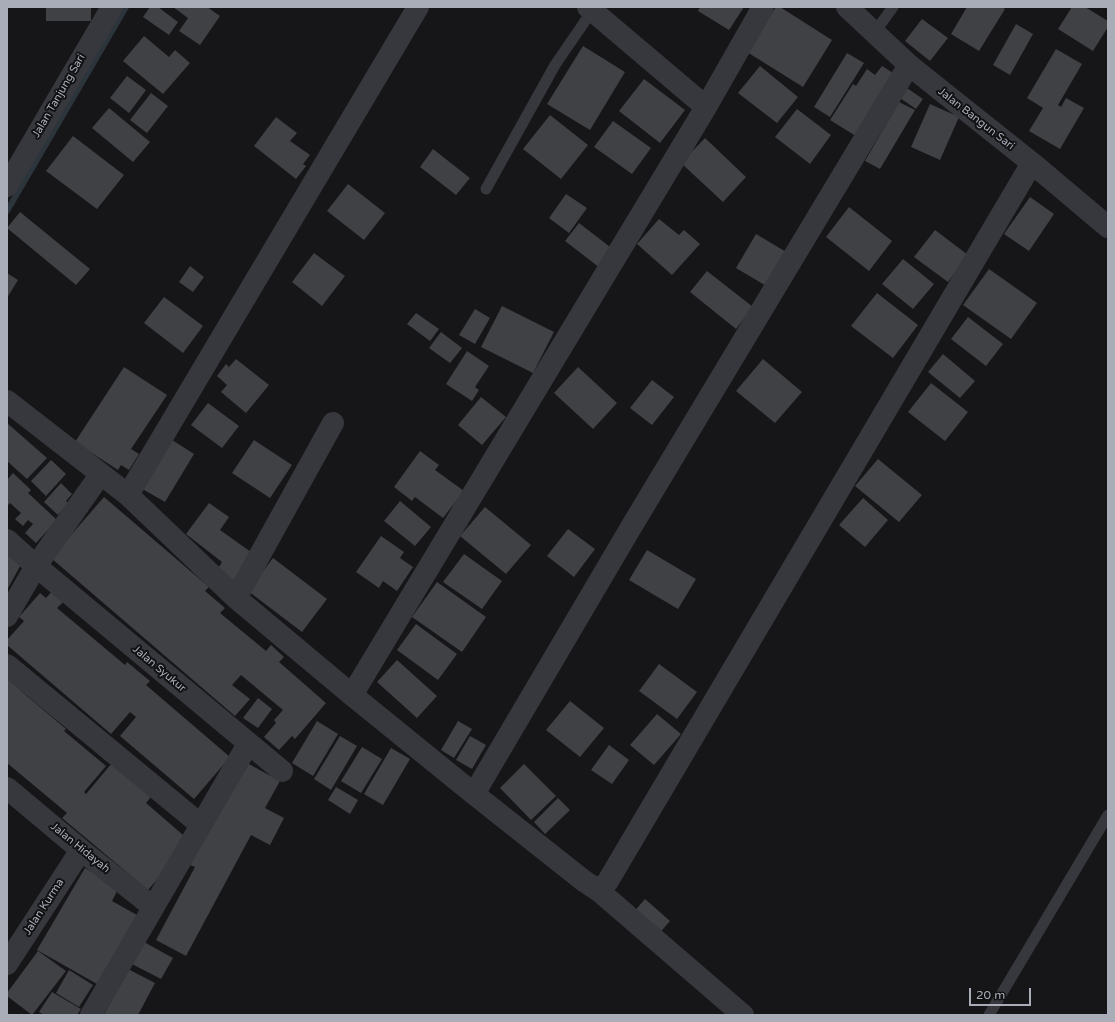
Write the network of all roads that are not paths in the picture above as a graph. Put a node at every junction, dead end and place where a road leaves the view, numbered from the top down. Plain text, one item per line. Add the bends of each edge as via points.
1 (112, 7) edge
2 (418, 7) edge
3 (763, 7) edge
4 (847, 7) edge
5 (892, 7) edge
6 (590, 9) edge
7 (875, 32) junction
8 (909, 65) junction
9 (706, 107) junction
10 (1032, 163) junction
11 (10, 177) edge
12 (486, 189) dead end
13 (1108, 227) edge
14 (7, 401) edge
15 (333, 423) dead end
16 (100, 475) junction
17 (128, 495) junction
18 (7, 540) edge
19 (36, 566) junction
20 (236, 598) junction
21 (7, 616) edge
22 (7, 665) edge
23 (352, 695) junction
24 (248, 744) junction
25 (282, 771) dead end
26 (7, 788) edge
27 (474, 794) junction
28 (1108, 815) edge
29 (200, 825) junction
30 (81, 850) junction
31 (599, 891) junction
32 (153, 907) junction
33 (7, 964) edge
34 (91, 1015) edge
35 (743, 1015) edge
36 (989, 1015) edge

1 - 11 street, Jalan Tanjung Sari
2 - 17 street
3 - 9 street
4 - 7 street, Jalan Bangun Sari
5 - 7 lane
6 - 9 street
6 - 12 lane via 555,65
7 - 8 street, Jalan Bangun Sari
8 - 10 street, Jalan Bangun Sari
8 - 27 street
9 - 23 street
10 - 13 street, Jalan Bangun Sari
10 - 31 street via 608,882
14 - 16 street
15 - 20 street
16 - 17 street
16 - 19 street
17 - 20 street
18 - 19 street, Jalan Syukur
19 - 21 street
19 - 24 street, Jalan Syukur
20 - 23 street
22 - 29 street
23 - 27 street
24 - 25 street, Jalan Syukur
24 - 29 street
26 - 30 street, Jalan Hidayah
27 - 31 street via 584,882
28 - 36 lane
29 - 32 street
30 - 32 street, Jalan Hidayah
30 - 33 street, Jalan Kurma
31 - 35 street
32 - 34 street

